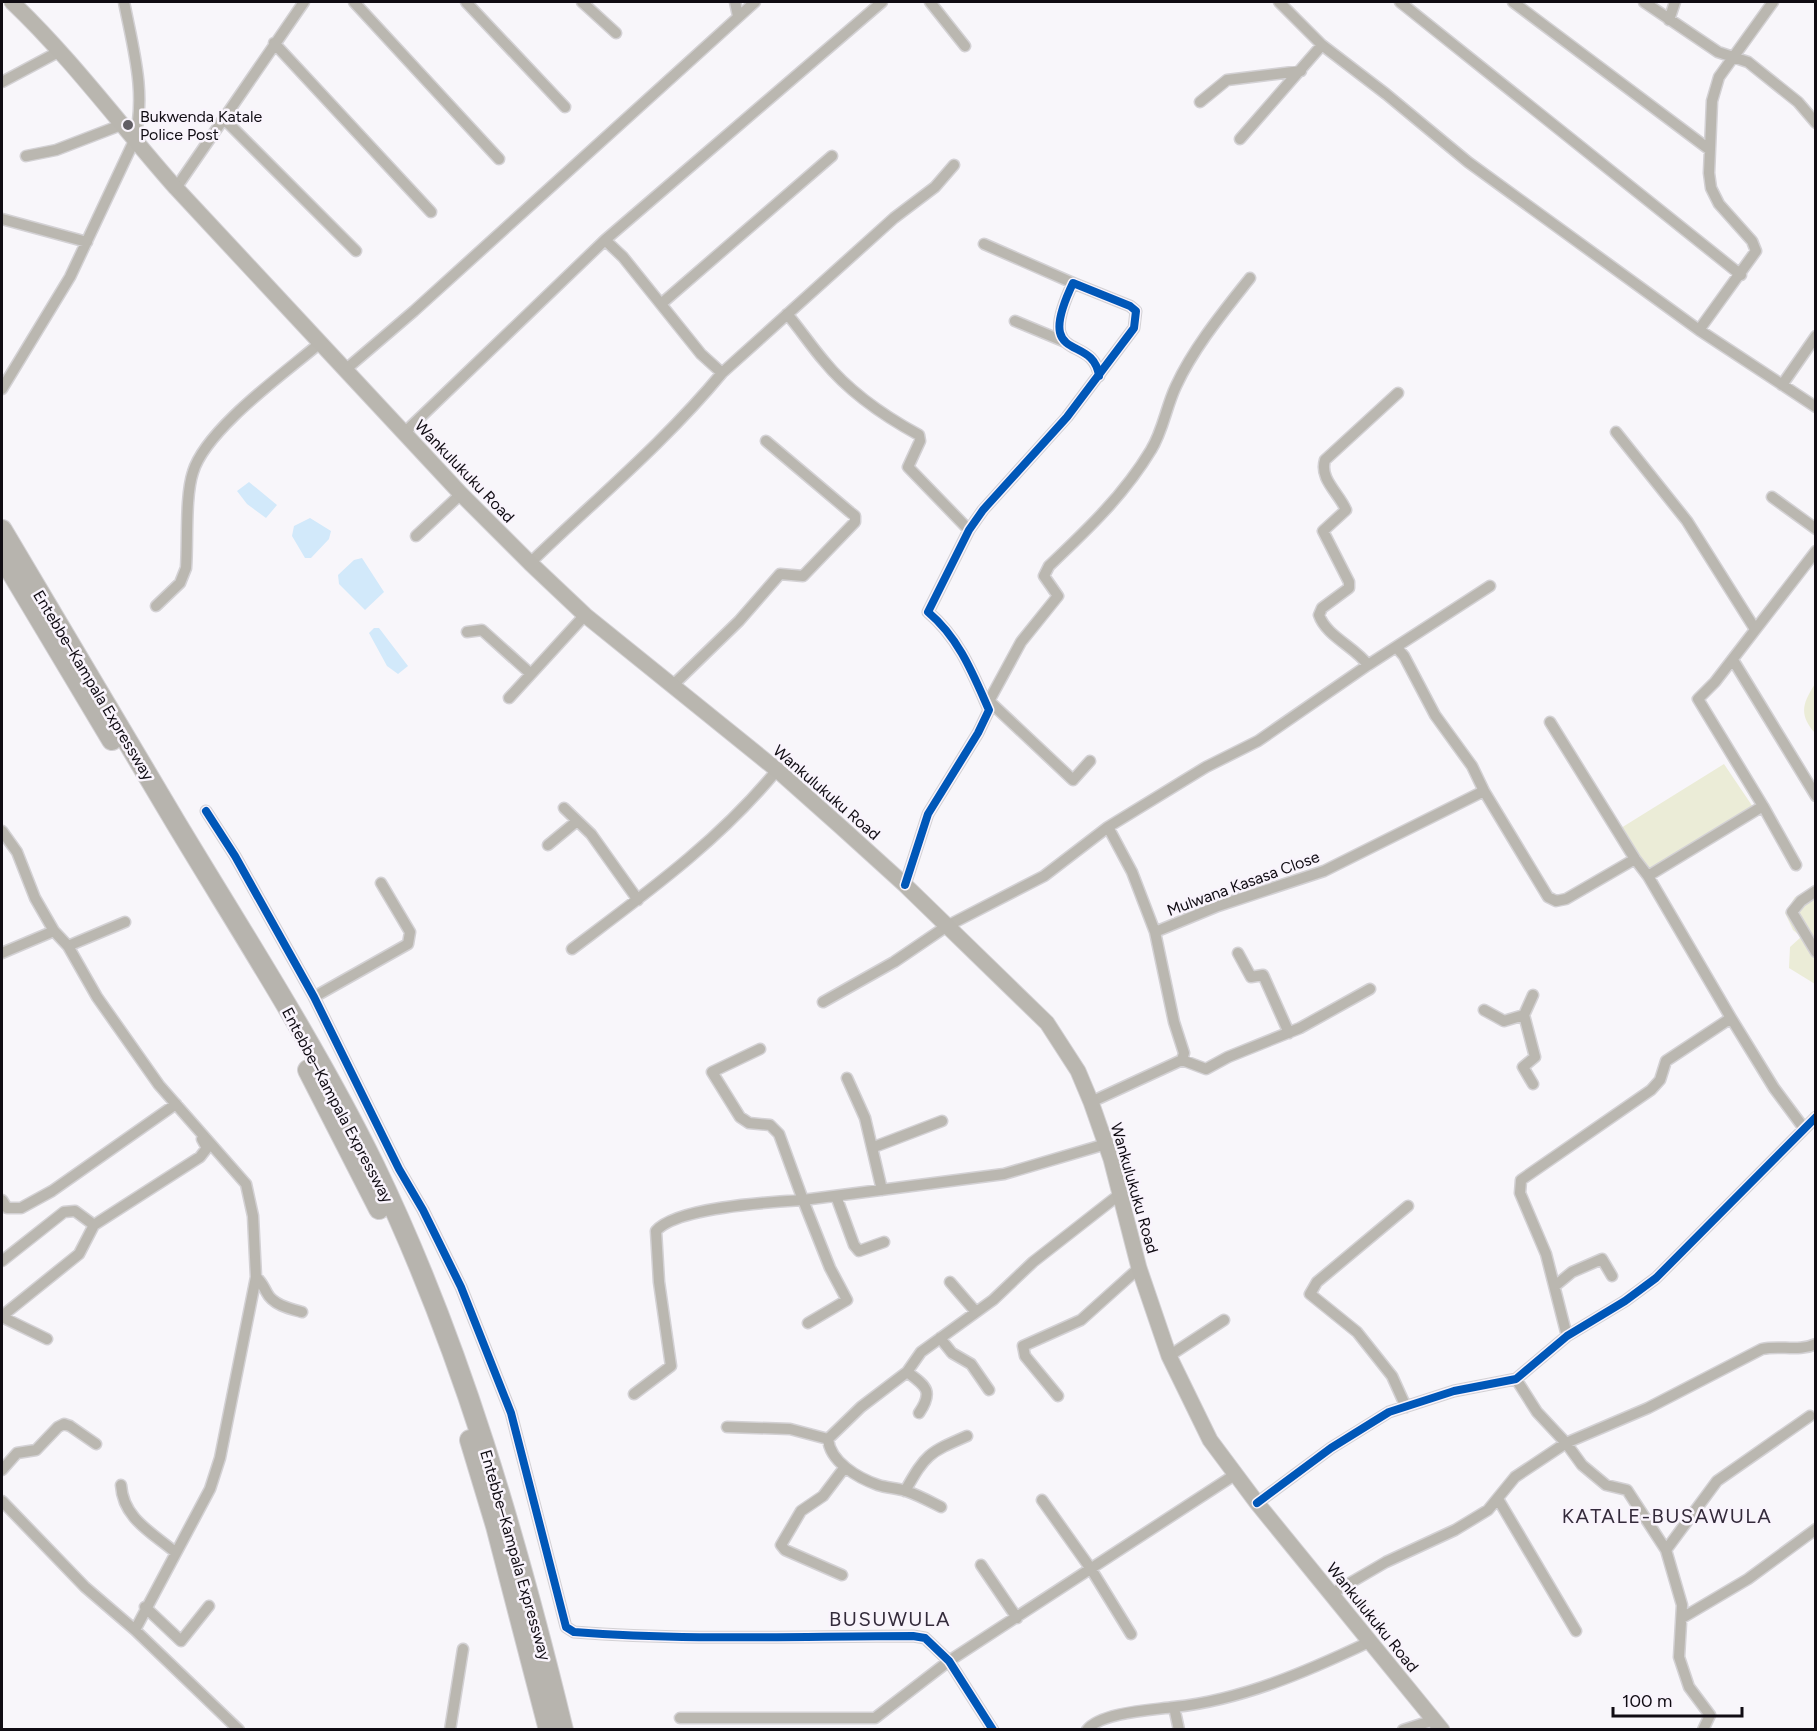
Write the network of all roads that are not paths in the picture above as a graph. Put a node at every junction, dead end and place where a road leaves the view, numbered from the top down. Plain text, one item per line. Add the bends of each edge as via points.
1 (12, 2) edge
2 (124, 2) edge
3 (304, 2) edge
4 (354, 2) edge
5 (466, 2) edge
6 (582, 2) edge
7 (735, 2) edge
8 (754, 2) edge
9 (882, 2) edge
10 (930, 2) edge
11 (1279, 2) edge
12 (1400, 2) edge
13 (1513, 2) edge
14 (1644, 2) edge
15 (1675, 2) edge
16 (1773, 2) edge
17 (738, 16) junction
18 (1669, 20) junction
19 (616, 33) dead end
20 (274, 43) junction
21 (1322, 45) junction
22 (966, 46) dead end
23 (60, 51) junction
24 (1732, 56) junction
25 (1301, 71) junction
26 (2, 82) edge
27 (1200, 102) dead end
28 (565, 107) dead end
29 (225, 120) junction
30 (1815, 123) edge
31 (121, 124) junction
32 (1240, 139) dead end
33 (134, 141) junction
34 (1710, 150) junction
35 (26, 156) dead end
36 (832, 156) dead end
37 (499, 159) dead end
38 (954, 165) dead end
39 (176, 188) junction
40 (431, 212) dead end
41 (2, 219) edge
42 (605, 240) junction
43 (87, 242) junction
44 (984, 244) dead end
45 (356, 251) dead end
46 (1741, 275) junction
47 (1250, 278) dead end
48 (1073, 283) junction
49 (661, 304) junction
50 (787, 314) junction
51 (1015, 321) dead end
52 (1699, 330) junction
53 (1815, 336) edge
54 (1063, 341) junction
55 (320, 343) junction
56 (345, 370) junction
57 (722, 373) junction
58 (1099, 376) junction
59 (1782, 385) junction
60 (2, 389) edge
61 (1398, 393) dead end
62 (1815, 407) edge
63 (1616, 432) dead end
64 (404, 433) junction
65 (766, 441) dead end
66 (461, 494) junction
67 (1772, 497) dead end
68 (1815, 529) edge
69 (2, 530) edge
70 (969, 530) junction
71 (416, 536) dead end
72 (1815, 551) edge
73 (2, 556) edge
74 (530, 563) junction
75 (1490, 586) dead end
76 (156, 606) dead end
77 (585, 615) junction
78 (1755, 629) junction
79 (467, 632) dead end
80 (1397, 648) junction
81 (1733, 660) junction
82 (1368, 665) junction
83 (531, 674) junction
84 (672, 686) junction
85 (509, 698) dead end
86 (989, 706) junction
87 (1550, 722) dead end
88 (1090, 761) dead end
89 (777, 770) junction
90 (1484, 791) junction
91 (1815, 796) edge
92 (1762, 806) junction
93 (564, 808) dead end
94 (206, 811) dead end
95 (578, 821) junction
96 (1108, 827) junction
97 (2, 831) edge
98 (548, 845) dead end
99 (1635, 859) junction
100 (1796, 865) dead end
101 (1648, 876) junction
102 (381, 883) dead end
103 (905, 885) junction
104 (1815, 891) edge
105 (638, 900) junction
106 (125, 922) dead end
107 (947, 926) junction
108 (54, 931) junction
109 (1155, 932) junction
110 (68, 946) junction
111 (572, 949) dead end
112 (1815, 952) edge
113 (2, 953) edge
114 (1238, 953) dead end
115 (1370, 989) dead end
116 (1533, 995) dead end
117 (314, 997) junction
118 (823, 1002) dead end
119 (1484, 1010) dead end
120 (1524, 1015) junction
121 (1731, 1018) junction
122 (1288, 1033) junction
123 (760, 1049) dead end
124 (1182, 1060) junction
125 (847, 1078) dead end
126 (1533, 1084) dead end
127 (1091, 1102) junction
128 (176, 1104) junction
129 (1815, 1117) edge
130 (942, 1121) dead end
131 (1803, 1127) junction
132 (201, 1132) junction
133 (1106, 1144) junction
134 (873, 1147) junction
135 (882, 1190) junction
136 (1120, 1194) junction
137 (836, 1196) junction
138 (2, 1200) edge
139 (803, 1200) junction
140 (1408, 1206) dead end
141 (94, 1225) junction
142 (884, 1242) dead end
143 (2, 1261) edge
144 (1139, 1268) junction
145 (1612, 1276) dead end
146 (256, 1277) junction
147 (950, 1282) dead end
148 (1555, 1286) junction
149 (302, 1312) dead end
150 (976, 1312) junction
151 (2, 1316) edge
152 (1224, 1320) dead end
153 (808, 1323) dead end
154 (1567, 1336) junction
155 (940, 1338) junction
156 (47, 1339) dead end
157 (1815, 1344) edge
158 (1169, 1356) junction
159 (907, 1372) junction
160 (1516, 1379) junction
161 (989, 1390) dead end
162 (634, 1394) dead end
163 (1058, 1396) dead end
164 (1406, 1407) junction
165 (919, 1413) dead end
166 (1810, 1416) dead end
167 (727, 1427) dead end
168 (967, 1436) dead end
169 (828, 1439) junction
170 (1566, 1443) junction
171 (96, 1444) dead end
172 (845, 1467) junction
173 (2, 1470) edge
174 (1236, 1474) junction
175 (121, 1485) dead end
176 (905, 1491) junction
177 (1498, 1499) junction
178 (1042, 1500) dead end
179 (2, 1501) edge
180 (1257, 1503) junction
181 (941, 1507) dead end
182 (1815, 1529) edge
183 (1666, 1550) junction
184 (175, 1552) junction
185 (981, 1565) dead end
186 (1091, 1569) junction
187 (842, 1575) dead end
188 (1331, 1593) junction
189 (209, 1606) dead end
190 (145, 1607) junction
191 (1017, 1618) junction
192 (1682, 1618) junction
193 (135, 1630) junction
194 (1576, 1631) dead end
195 (1131, 1634) dead end
196 (1369, 1642) junction
197 (463, 1649) dead end
198 (949, 1661) junction
199 (1174, 1707) junction
200 (680, 1718) dead end
201 (734, 1724) edge
202 (1438, 1725) edge
203 (239, 1730) edge
204 (450, 1730) edge
205 (549, 1730) edge
206 (563, 1730) edge
207 (993, 1730) edge
208 (1087, 1730) edge
209 (1179, 1730) edge
210 (1403, 1730) edge
211 (1703, 1730) edge

1 - 23 main road, Wankulukuku Road
2 - 33 street via 141,101
3 - 20 street
4 - 37 street
5 - 28 street
6 - 19 street
7 - 17 street
8 - 17 street
9 - 42 street
10 - 22 street
11 - 21 street
12 - 46 street
13 - 34 street
14 - 18 street
15 - 18 street
16 - 24 street
17 - 56 street
18 - 24 street via 1718,52
20 - 29 street
20 - 40 street
21 - 25 street
21 - 52 street via 1468,162
23 - 26 street
23 - 31 main road, Wankulukuku Road
24 - 30 street via 1771,79
24 - 34 street via 1719,77 1712,101
25 - 27 street via 1227,80
25 - 32 street
29 - 39 street
29 - 45 street
31 - 33 main road, Wankulukuku Road
31 - 35 street via 56,150
33 - 39 main road, Wankulukuku Road
33 - 43 street
34 - 46 street via 1711,188 1756,251
36 - 49 street
38 - 50 street via 935,187 894,218
39 - 55 main road, Wankulukuku Road
41 - 43 street
42 - 49 street via 623,256
42 - 64 street
43 - 60 street via 42,327
44 - 48 street
46 - 52 street
47 - 86 street via 1177,384 1153,448 1140,467 1100,517 1049,566 1044,576 1058,596 1021,642
48 - 54 street via 1058,321
48 - 58 street via 1136,311 1134,328
49 - 57 street via 701,354
50 - 57 street
50 - 70 street via 849,387 887,418 918,435 920,441 908,467
51 - 54 street
52 - 59 street
53 - 59 street
54 - 58 street via 1093,359
55 - 56 main road, Wankulukuku Road
55 - 76 street via 222,428 203,452 192,472 186,568 176,588
56 - 64 main road, Wankulukuku Road
57 - 74 street
58 - 70 street
59 - 62 street
61 - 82 street via 1325,460 1323,467 1346,510 1323,531 1349,582 1348,588 1322,608 1319,615
63 - 78 street via 1687,521
64 - 66 main road, Wankulukuku Road
65 - 84 street via 855,516 855,522 803,576 780,574 739,621
66 - 71 street
66 - 74 main road, Wankulukuku Road
67 - 68 street
69 - 206 highway, Entebbe–Kampala Expressway via 256,955 374,1166 432,1300 478,1424 516,1549
70 - 86 street via 928,612 946,626
72 - 78 street
73 - 205 highway, Entebbe–Kampala Expressway via 309,1071 370,1190 404,1265 462,1415 496,1526
74 - 77 main road, Wankulukuku Road
75 - 80 street
77 - 83 street
77 - 84 main road, Wankulukuku Road
78 - 81 street
79 - 83 street via 482,630
80 - 82 street
80 - 90 street
81 - 91 street
81 - 92 street via 1698,699
82 - 96 street via 1266,736 1206,767
83 - 85 street
84 - 89 main road, Wankulukuku Road
86 - 88 street via 1073,780
86 - 103 street via 978,733 928,814
87 - 99 street
89 - 103 main road, Wankulukuku Road
89 - 105 street via 747,807
90 - 99 street via 1541,888 1556,901
90 - 109 street, Mulwana Kasasa Close via 1324,871 1218,906
92 - 100 street
92 - 101 street
93 - 95 street
94 - 117 street
95 - 98 street
95 - 105 street
96 - 107 street via 1044,876
96 - 109 street via 1132,872
97 - 108 street via 17,852
99 - 101 street
101 - 121 street
102 - 117 street via 411,933 408,944
103 - 107 main road, Wankulukuku Road
104 - 112 street via 1792,912
105 - 111 street
106 - 110 street
107 - 118 street
107 - 127 main road, Wankulukuku Road via 1047,1023 1078,1071
108 - 110 street
108 - 113 street
109 - 124 street, Mulwana Kasasa Close via 1184,1053
110 - 128 street via 97,997
114 - 122 street via 1251,977 1263,975
115 - 122 street
116 - 120 street
117 - 198 street via 461,1287 488,1352 511,1413 567,1627 574,1632 631,1635 913,1636 925,1638
119 - 120 street via 1504,1021
120 - 126 street via 1535,1057 1523,1067
121 - 131 street
121 - 148 street via 1666,1061 1652,1090 1521,1180 1520,1193
122 - 124 street via 1206,1069
123 - 139 street via 712,1072 740,1117 749,1123 770,1125 779,1134
124 - 127 street
125 - 134 street
127 - 133 main road, Wankulukuku Road
128 - 132 street
128 - 138 street via 21,1209 8,1208
129 - 131 street
130 - 134 street
131 - 154 street via 1656,1278 1625,1302
132 - 141 street via 207,1148 200,1157
132 - 146 street via 246,1184 254,1216
133 - 135 street via 1004,1174
133 - 136 main road, Wankulukuku Road
134 - 135 street
135 - 137 street
136 - 144 main road, Wankulukuku Road
136 - 150 street
137 - 139 street
137 - 142 street via 859,1251
139 - 153 street via 847,1300
139 - 162 street via 737,1205 661,1225 657,1231 659,1282 671,1366
140 - 164 street via 1317,1282 1310,1294 1357,1332 1392,1376
141 - 143 street via 75,1211 64,1212
141 - 151 street via 79,1254
144 - 158 main road, Wankulukuku Road
144 - 163 street via 1082,1320 1023,1346 1025,1356
145 - 148 street via 1602,1259 1572,1272
146 - 149 street via 270,1298
146 - 184 street via 215,1476
147 - 150 street
148 - 154 street
150 - 155 street
151 - 156 street
152 - 158 street
154 - 160 street
155 - 159 street via 921,1352
155 - 161 street via 952,1353 971,1364
157 - 170 street via 1762,1349 1648,1408
158 - 174 main road, Wankulukuku Road via 1206,1432
159 - 165 street via 924,1385 927,1394
159 - 169 street via 861,1407
160 - 164 street via 1454,1391
160 - 170 street via 1537,1412
164 - 180 street via 1389,1412 1331,1448
166 - 183 street via 1717,1481
167 - 169 street via 790,1429
168 - 176 street via 935,1450 923,1461
169 - 172 street via 829,1448
170 - 177 street via 1515,1477
170 - 183 street via 1582,1465 1606,1485 1627,1490
171 - 173 street via 64,1424 36,1450 17,1453
172 - 176 street via 879,1486
172 - 187 street via 823,1496 801,1512 782,1545 785,1550
174 - 180 main road, Wankulukuku Road
174 - 186 street
175 - 184 street via 124,1506 131,1516
176 - 181 street
177 - 188 street via 1488,1510 1455,1530
177 - 194 street
178 - 186 street
179 - 193 street via 85,1587
180 - 188 main road, Wankulukuku Road
182 - 192 street via 1738,1585
183 - 192 street
184 - 190 street
185 - 191 street
186 - 191 street
186 - 195 street
188 - 196 main road, Wankulukuku Road
189 - 190 street via 181,1641
190 - 193 street
191 - 198 street
192 - 211 street via 1679,1657 1689,1687 1710,1715
193 - 203 street
196 - 199 street via 1244,1694
196 - 202 main road, Wankulukuku Road
197 - 204 street
198 - 201 street via 870,1720
198 - 207 street
199 - 208 street via 1101,1720
199 - 209 street
200 - 201 street
202 - 210 street

